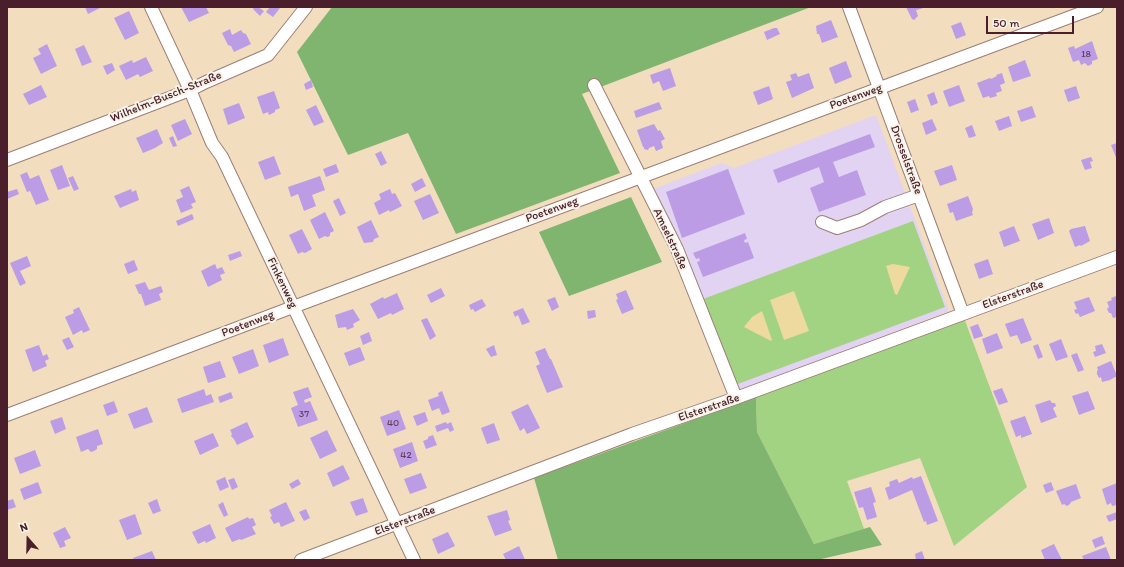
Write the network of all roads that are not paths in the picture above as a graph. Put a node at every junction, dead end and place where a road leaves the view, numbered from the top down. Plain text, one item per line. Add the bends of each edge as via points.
1 (151, 7) edge
2 (306, 7) edge
3 (849, 7) edge
4 (1097, 7) edge
5 (594, 86) dead end
6 (879, 88) junction
7 (190, 90) junction
8 (7, 160) edge
9 (640, 178) junction
10 (919, 195) junction
11 (822, 222) dead end
12 (1117, 257) edge
13 (293, 307) junction
14 (963, 314) junction
15 (736, 398) junction
16 (7, 415) edge
17 (397, 524) junction
18 (301, 560) edge
19 (414, 560) edge

1 - 7 street, Finkenweg
2 - 7 street, Wilhelm-Busch-Straße via 268,55
3 - 6 street, Drosselstraße
4 - 6 street, Poetenweg
5 - 9 street, Amselstraße
6 - 9 street, Poetenweg
6 - 10 street, Drosselstraße
7 - 8 street, Wilhelm-Busch-Straße
7 - 13 street, Finkenweg via 212,143 222,157
9 - 13 street, Poetenweg
9 - 15 street, Amselstraße via 677,249
10 - 11 street via 837,228
10 - 14 street, Drosselstraße
12 - 14 street, Elsterstraße
13 - 16 street, Poetenweg
13 - 17 street, Finkenweg
14 - 15 street, Elsterstraße
15 - 17 street, Elsterstraße via 632,434
17 - 18 street, Elsterstraße
17 - 19 street, Finkenweg

